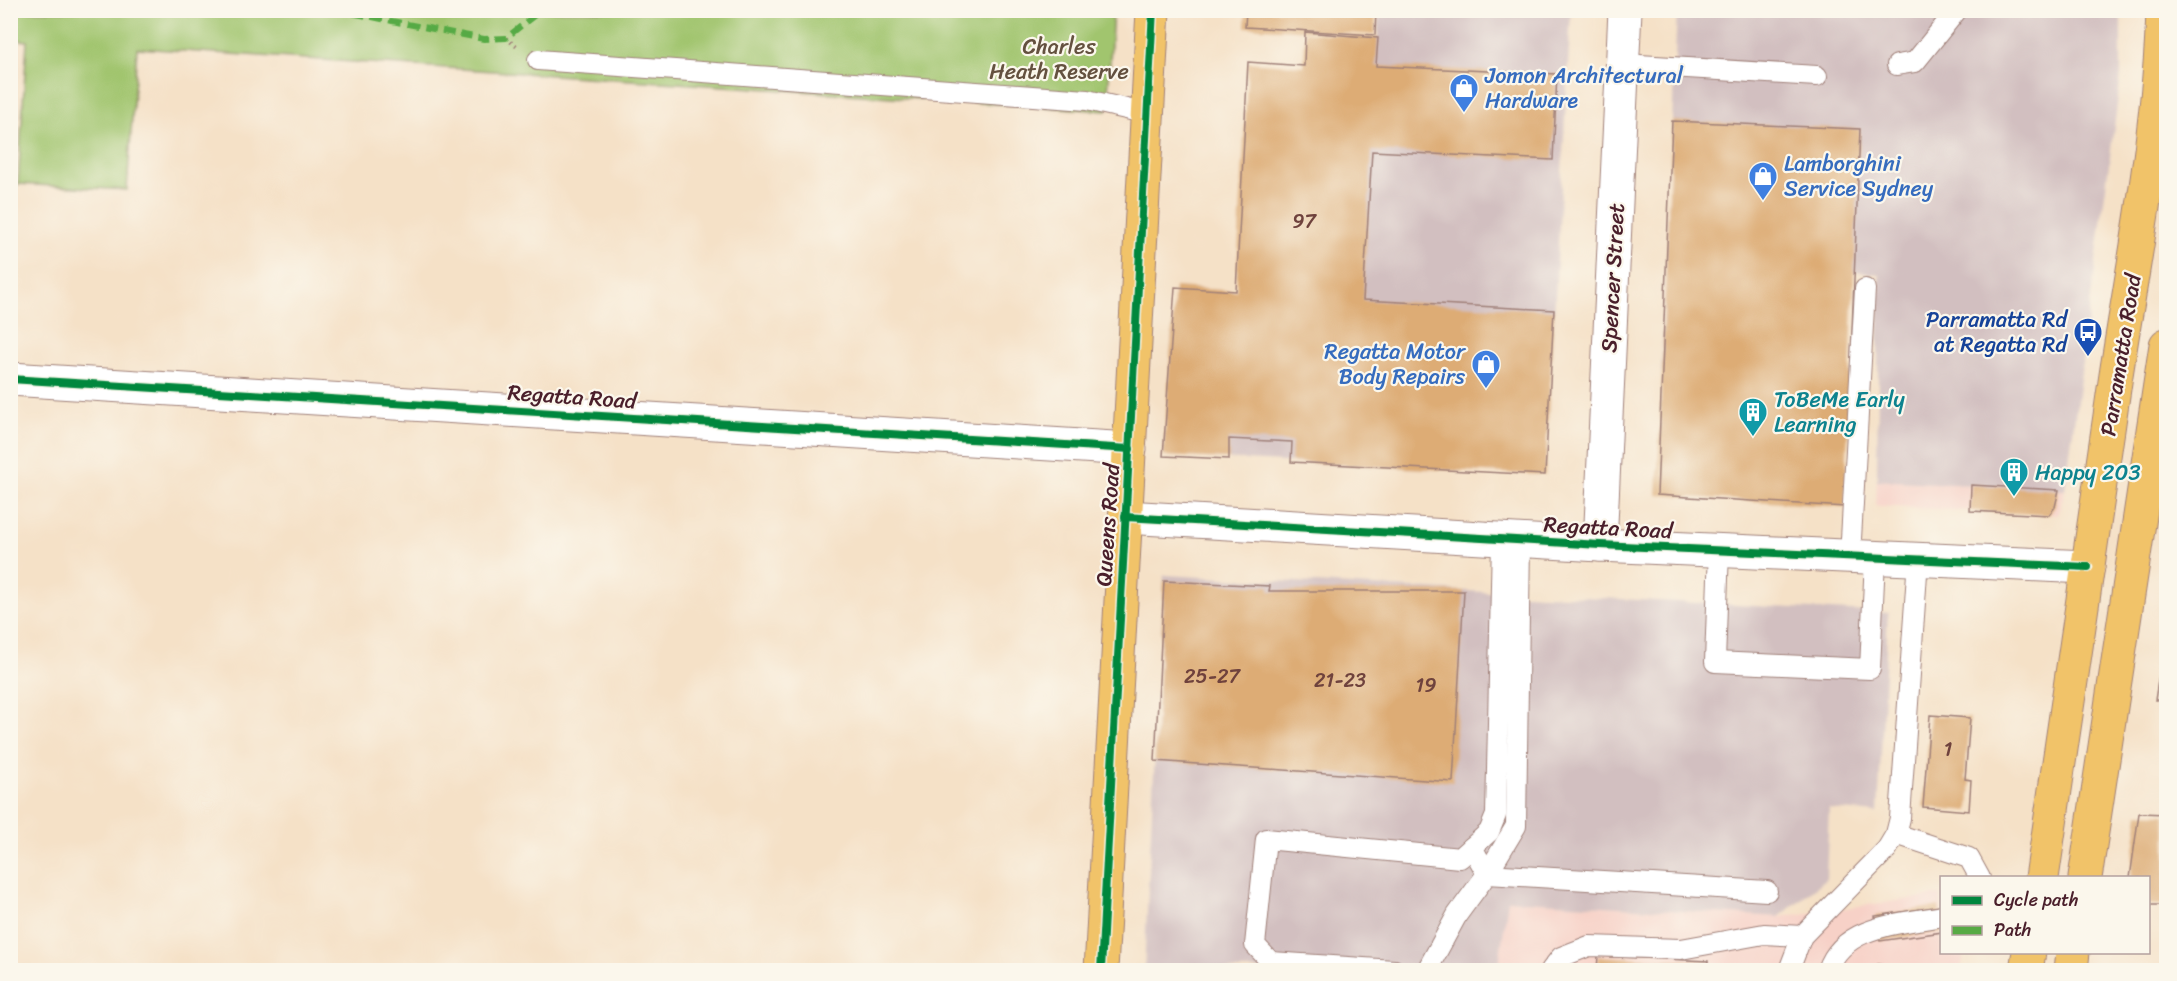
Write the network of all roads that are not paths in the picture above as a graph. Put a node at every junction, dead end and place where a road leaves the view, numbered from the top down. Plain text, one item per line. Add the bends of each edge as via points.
1 (1153, 10) edge
2 (1624, 10) edge
3 (1957, 10) edge
4 (2163, 10) edge
5 (538, 60) dead end
6 (1623, 64) junction
7 (1897, 65) dead end
8 (1817, 75) dead end
9 (1148, 114) junction
10 (1864, 289) dead end
11 (2166, 345) edge
12 (10, 379) edge
13 (1130, 449) junction
14 (1125, 517) junction
15 (1511, 540) junction
16 (1600, 545) junction
17 (1719, 550) junction
18 (1863, 557) junction
19 (1918, 560) junction
20 (2088, 567) junction
21 (1896, 834) junction
22 (1472, 848) junction
23 (1487, 874) junction
24 (1979, 876) edge
25 (2042, 876) edge
26 (2085, 876) edge
27 (1767, 891) dead end
28 (1940, 916) edge
29 (1802, 936) junction
30 (2029, 954) edge
31 (2073, 954) edge
32 (1101, 970) edge
33 (1394, 970) edge
34 (1427, 970) edge
35 (1551, 970) edge
36 (1790, 970) edge
37 (1828, 970) edge
38 (2026, 970) edge
39 (2071, 970) edge

1 - 9 main road, Queens Road
2 - 6 street, Spencer Street
3 - 7 lane via 1915,62
4 - 20 main road, Parramatta Road via 2162,67 2147,187
5 - 9 lane via 1087,100
6 - 8 lane
6 - 16 street, Spencer Street
9 - 13 main road, Queens Road
10 - 18 lane
11 - 26 main road, Parramatta Road
12 - 13 street, Regatta Road
13 - 14 main road, Queens Road
14 - 15 street, Regatta Road
14 - 32 main road, Queens Road
15 - 16 street, Regatta Road
15 - 22 lane via 1496,815 1489,832
15 - 23 lane via 1516,826
16 - 17 street, Regatta Road
17 - 18 street, Regatta Road
17 - 18 lane via 1715,662 1870,669
18 - 19 street, Regatta Road
19 - 20 street, Regatta Road
19 - 21 lane
20 - 25 main road, Parramatta Road
21 - 24 lane via 1969,858
21 - 29 lane via 1887,849
22 - 23 lane
22 - 33 lane via 1460,858 1266,839 1255,945 1271,962
23 - 27 lane
23 - 34 lane via 1457,915
28 - 37 lane via 1852,937 1833,955
29 - 35 lane via 1764,934 1681,949 1589,946 1561,957
29 - 36 lane
30 - 38 main road
31 - 39 main road

